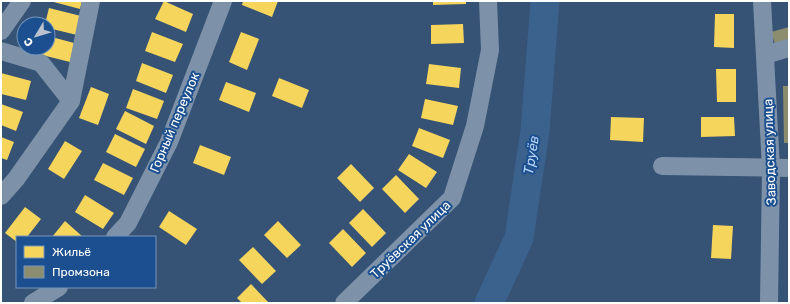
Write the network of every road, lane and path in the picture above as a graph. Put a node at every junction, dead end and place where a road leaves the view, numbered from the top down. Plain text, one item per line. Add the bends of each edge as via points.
1 (22, 1) edge
2 (91, 1) edge
3 (223, 1) edge
4 (488, 1) edge
5 (762, 1) edge
6 (1, 31) edge
7 (789, 48) edge
8 (1, 51) edge
9 (765, 55) junction
10 (72, 101) junction
11 (662, 166) dead end
12 (771, 168) junction
13 (789, 168) edge
14 (1, 196) edge
15 (116, 236) edge
16 (57, 288) edge
17 (33, 303) edge
18 (344, 303) edge
19 (769, 303) edge

1 - 6 street
2 - 10 street
3 - 15 street, Горный переулок via 169,142 128,223
4 - 18 street, Труёвская улица via 490,50 475,126 452,198
5 - 9 street, Заводская улица
7 - 9 street
8 - 10 street via 41,63
9 - 12 street, Заводская улица
10 - 14 street
11 - 12 street
12 - 13 street
12 - 19 street, Заводская улица
16 - 17 street

